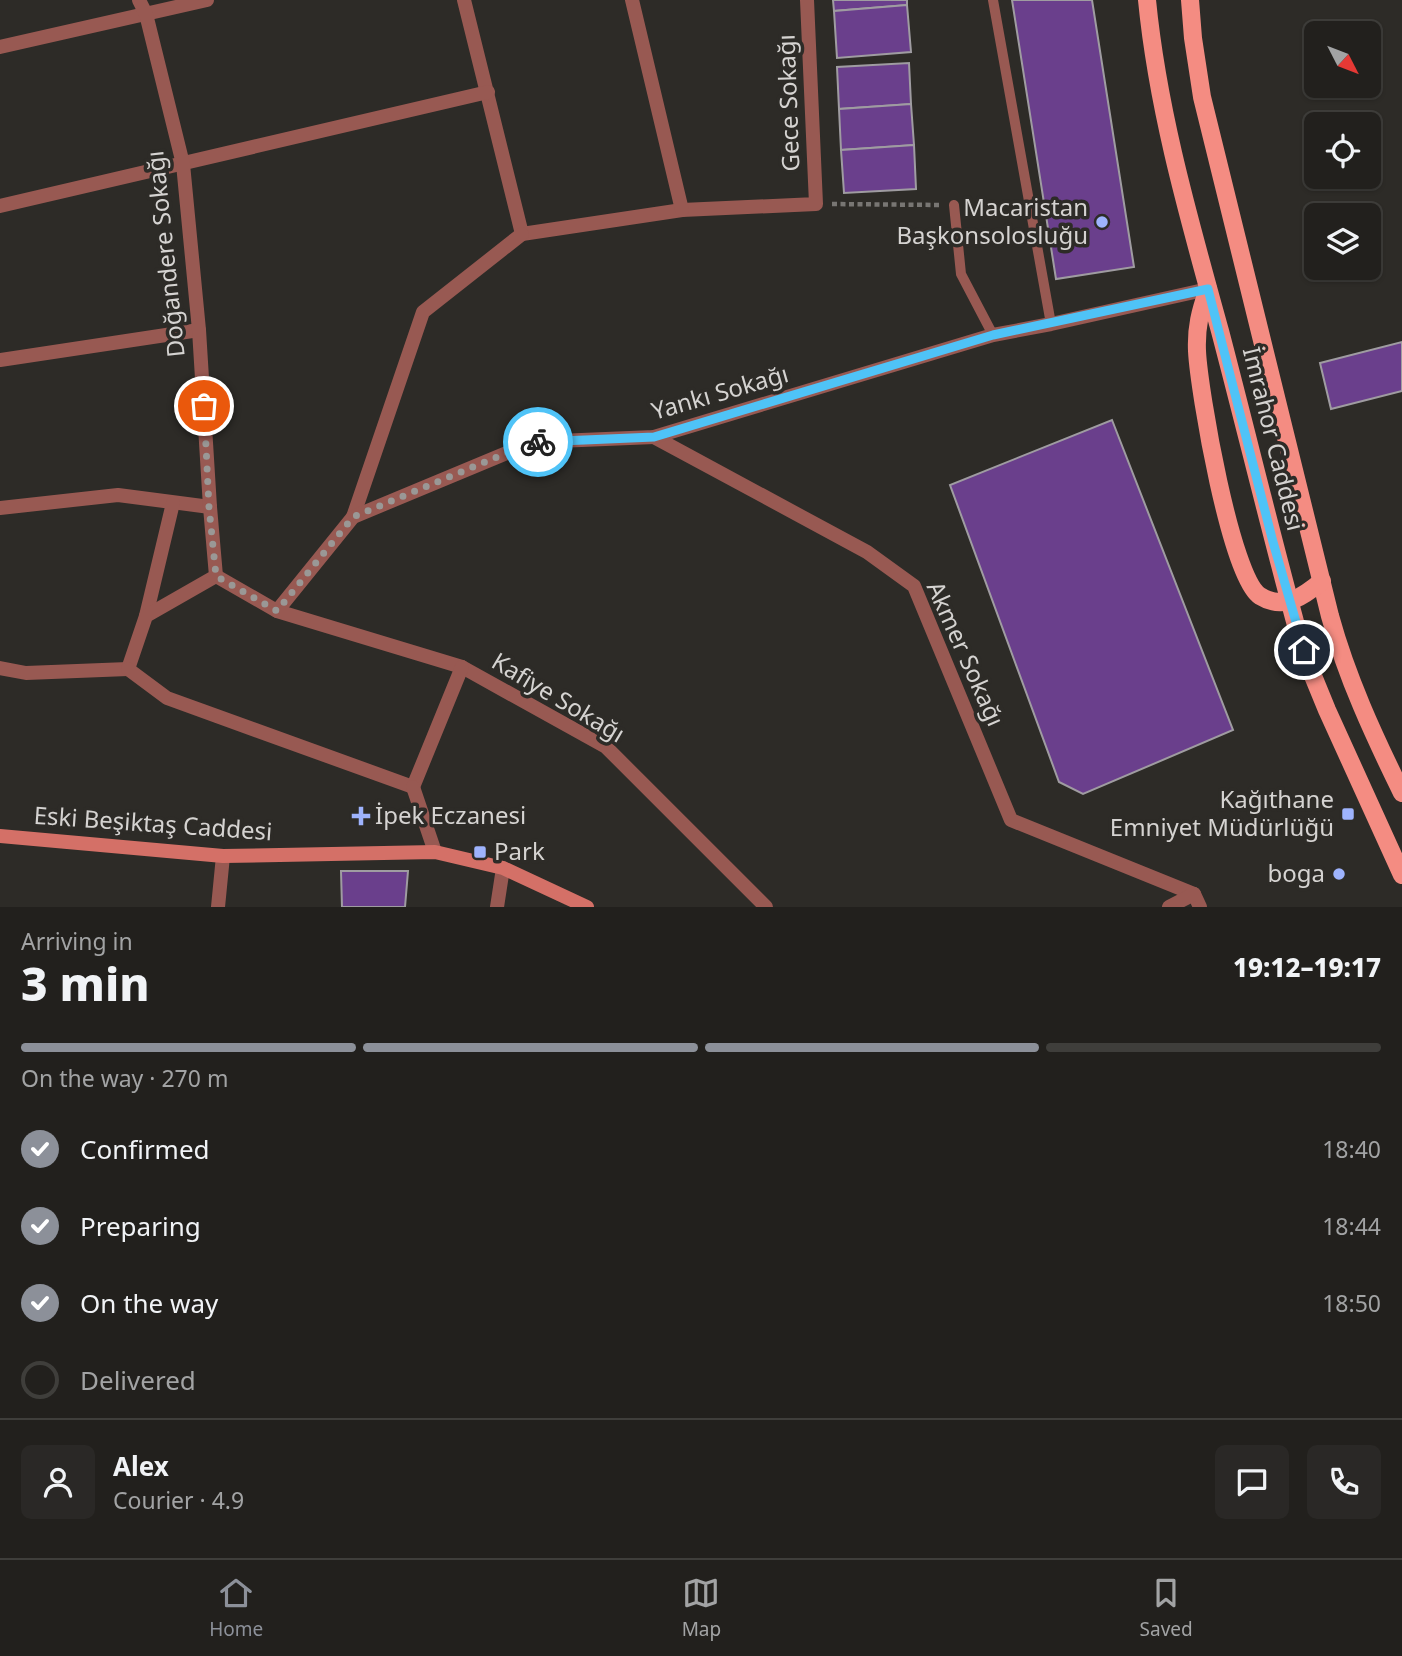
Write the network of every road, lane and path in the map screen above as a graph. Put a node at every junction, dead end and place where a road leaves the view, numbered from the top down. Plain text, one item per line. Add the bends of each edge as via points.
1 (139, 0) edge
2 (207, 0) edge
3 (464, 0) edge
4 (632, 0) edge
5 (807, 0) edge
6 (993, 0) edge
7 (1147, 0) edge
8 (1190, 0) edge
9 (146, 14) junction
10 (0, 47) edge
11 (488, 92) junction
12 (183, 164) junction
13 (816, 204) junction
14 (954, 205) joint
15 (0, 206) edge
16 (682, 210) junction
17 (522, 234) junction
18 (1208, 289) junction
19 (1051, 324) junction
20 (199, 330) junction
21 (993, 335) junction
22 (0, 360) edge
23 (654, 437) junction
24 (173, 503) junction
25 (209, 507) junction
26 (0, 508) edge
27 (353, 517) junction
28 (216, 576) junction
29 (1322, 580) junction
30 (1290, 602) junction
31 (277, 611) junction
32 (146, 616) junction
33 (462, 667) junction
34 (0, 668) edge
35 (128, 669) junction
36 (413, 787) junction
37 (1402, 793) edge
38 (0, 836) edge
39 (435, 852) junction
40 (223, 856) junction
41 (503, 868) junction
42 (1402, 875) edge
43 (1197, 901) edge
44 (218, 907) edge
45 (497, 907) edge
46 (587, 907) edge
47 (766, 907) edge
48 (1169, 907) edge

1 - 9 street, Doğandere Sokağı
2 - 9 street
3 - 11 street
4 - 16 street
5 - 13 street, Gece Sokağı
6 - 19 lane
7 - 18 main road, İmrahor Caddesi via 1160,97
8 - 29 main road, İmrahor Caddesi via 1202,97
9 - 10 street
9 - 12 street, Doğandere Sokağı
11 - 12 street
11 - 17 street
12 - 15 street
12 - 20 street, Doğandere Sokağı
13 - 14 path
13 - 16 street
14 - 21 lane via 961,274
16 - 17 street
17 - 27 street via 423,312
18 - 19 street, Yankı Sokağı
18 - 30 main road, İmrahor Caddesi
18 - 30 main road via 1198,317 1197,351 1226,511 1252,589 1267,600
19 - 21 street, Yankı Sokağı
20 - 22 street
20 - 25 street, Doğandere Sokağı
21 - 23 street, Yankı Sokağı
23 - 27 street, Yankı Sokağı via 533,442
23 - 43 street, Akmer Sokağı via 867,552 914,586 1010,820
24 - 25 street
24 - 26 street via 118,495
24 - 32 street
25 - 28 street, Doğandere Sokağı
27 - 31 street, Yankı Sokağı
28 - 31 street
28 - 32 street
29 - 30 main road
29 - 37 main road, İmrahor Caddesi via 1349,674
30 - 42 main road, İmrahor Caddesi via 1323,700
31 - 33 street, Kafiye Sokağı
32 - 35 street
33 - 36 street
33 - 47 street, Kafiye Sokağı via 606,747
34 - 35 street via 26,673
35 - 36 street via 167,698
36 - 39 street
38 - 40 street, Eski Beşiktaş Caddesi
39 - 40 street, Eski Beşiktaş Caddesi
39 - 41 street, Eski Beşiktaş Caddesi
40 - 44 street
41 - 45 street
41 - 46 street, Eski Beşiktaş Caddesi
43 - 48 street

